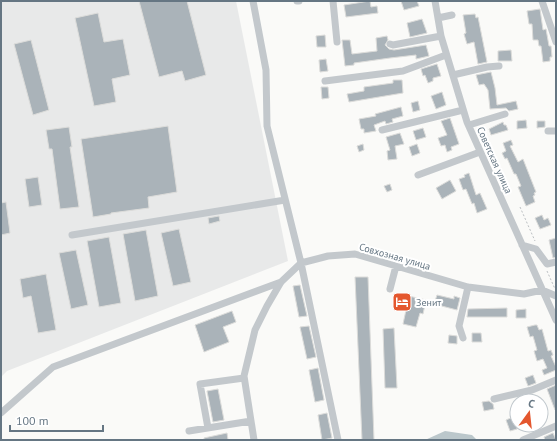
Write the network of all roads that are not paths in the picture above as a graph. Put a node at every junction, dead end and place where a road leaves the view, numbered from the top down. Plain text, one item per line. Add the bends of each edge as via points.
1 (253, 1) edge
2 (333, 1) edge
3 (435, 1) edge
4 (542, 1) edge
5 (452, 16) dead end
6 (438, 18) junction
7 (441, 36) junction
8 (337, 42) dead end
9 (556, 42) edge
10 (390, 44) dead end
11 (446, 55) junction
12 (499, 66) dead end
13 (453, 75) junction
14 (325, 81) dead end
15 (464, 110) junction
16 (505, 114) dead end
17 (468, 125) junction
18 (382, 130) dead end
19 (480, 152) junction
20 (418, 175) dead end
21 (285, 200) junction
22 (72, 235) dead end
23 (522, 245) junction
24 (556, 262) edge
25 (301, 263) junction
26 (396, 266) junction
27 (281, 282) junction
28 (468, 287) junction
29 (540, 287) junction
30 (390, 290) dead end
31 (556, 296) edge
32 (556, 320) edge
33 (463, 338) dead end
34 (244, 378) junction
35 (556, 380) edge
36 (494, 399) dead end
37 (1, 413) edge
38 (251, 421) junction
39 (556, 426) edge
40 (208, 428) junction
41 (189, 431) dead end
42 (254, 440) edge
43 (338, 440) edge
44 (523, 440) edge

1 - 21 street via 266,70 267,126
2 - 8 street
3 - 6 street, Советская улица
4 - 9 street
5 - 6 street
6 - 7 street, Советская улица
7 - 10 street
7 - 11 street, Советская улица
11 - 13 street, Советская улица
11 - 14 street via 403,70
12 - 13 street
13 - 15 street, Советская улица
15 - 17 street, Советская улица
15 - 18 street
16 - 17 street
17 - 19 street, Советская улица
19 - 20 street
19 - 23 street, Советская улица
21 - 22 street
21 - 25 street
23 - 24 street via 536,249 547,264
23 - 29 street, Советская улица
25 - 26 street, Совхозная улица via 328,256 355,254
25 - 27 street, Совхозная улица
25 - 43 street
26 - 28 street, Совхозная улица
26 - 30 street
27 - 34 street, Совхозная улица via 256,330
27 - 37 street via 53,367
28 - 29 street, Совхозная улица via 524,294
28 - 33 street via 459,326
29 - 31 street
29 - 32 street, Советская улица
34 - 38 street, Совхозная улица
34 - 40 street via 200,384
35 - 36 street via 532,390
38 - 40 street
38 - 42 street, Совхозная улица
39 - 44 street
40 - 41 street

